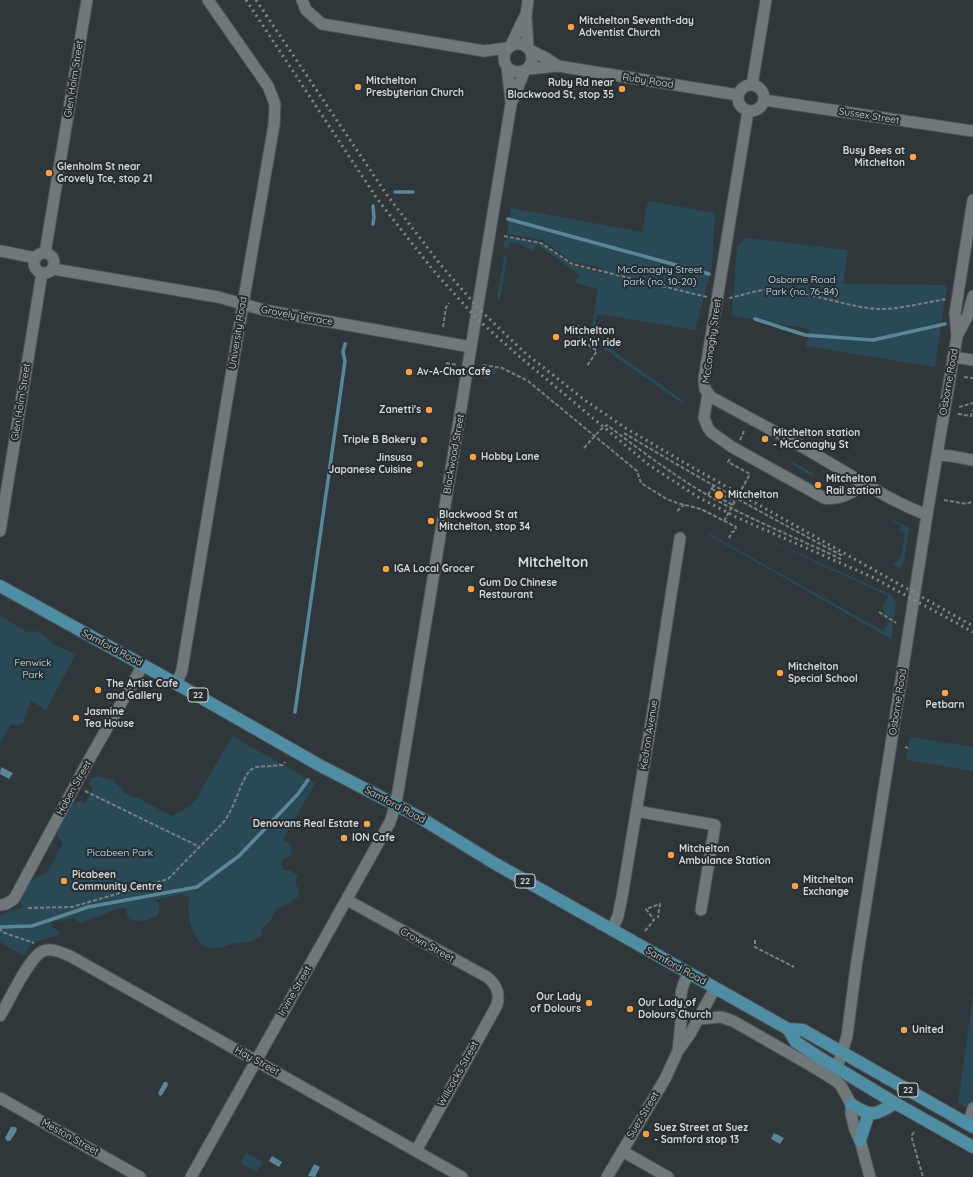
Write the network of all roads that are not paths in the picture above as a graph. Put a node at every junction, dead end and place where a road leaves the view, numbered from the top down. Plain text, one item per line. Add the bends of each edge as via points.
1 (87, 0) edge
2 (208, 0) edge
3 (302, 0) edge
4 (528, 0) edge
5 (766, 0) edge
6 (526, 16) junction
7 (509, 47) junction
8 (530, 49) junction
9 (484, 51) junction
10 (506, 65) junction
11 (558, 66) junction
12 (527, 69) junction
13 (752, 85) junction
14 (738, 95) junction
15 (764, 100) junction
16 (511, 104) junction
17 (748, 111) junction
18 (973, 131) edge
19 (973, 200) edge
20 (0, 251) edge
21 (40, 255) junction
22 (53, 269) junction
23 (42, 274) junction
24 (973, 296) edge
25 (243, 304) junction
26 (957, 336) junction
27 (471, 347) junction
28 (952, 357) junction
29 (973, 360) edge
30 (708, 393) junction
31 (937, 455) junction
32 (973, 460) edge
33 (865, 484) junction
34 (927, 515) junction
35 (0, 531) edge
36 (680, 538) dead end
37 (0, 586) edge
38 (143, 665) junction
39 (177, 684) junction
40 (396, 804) junction
41 (636, 811) junction
42 (347, 900) junction
43 (0, 905) edge
44 (701, 910) dead end
45 (612, 930) junction
46 (689, 973) junction
47 (715, 988) junction
48 (499, 997) joint
49 (0, 1016) edge
50 (699, 1019) junction
51 (788, 1029) junction
52 (678, 1052) junction
53 (842, 1053) junction
54 (256, 1060) junction
55 (837, 1068) junction
56 (0, 1098) edge
57 (895, 1103) junction
58 (851, 1104) junction
59 (973, 1108) edge
60 (869, 1113) junction
61 (970, 1125) edge
62 (860, 1140) junction
63 (973, 1147) edge
64 (416, 1151) junction
65 (622, 1151) junction
66 (140, 1177) edge
67 (191, 1177) edge
68 (462, 1177) edge
69 (607, 1177) edge
70 (668, 1177) edge
71 (870, 1177) edge

1 - 21 street, Glen Holm Street
2 - 25 street, University Road via 268,86 275,104 274,125
3 - 9 street via 306,10 322,24
4 - 6 street
5 - 13 street
6 - 7 street
6 - 8 street
7 - 8 street via 520,43
7 - 9 street
7 - 10 street via 504,56
8 - 11 street, Ruby Road
8 - 12 street via 533,61
9 - 10 street
10 - 12 street via 516,72
10 - 16 street, Blackwood Street
11 - 12 street, Ruby Road
11 - 14 street, Ruby Road
12 - 16 street, Blackwood Street
13 - 14 street via 744,86
13 - 15 street via 763,92
14 - 17 street via 740,106
15 - 17 street via 760,108
15 - 18 street, Sussex Street
16 - 27 street, Blackwood Street
17 - 30 street, McConaghy Street via 704,379
19 - 26 street, Osborne Road via 955,313
20 - 21 street
21 - 22 street via 48,254 53,258
21 - 23 street via 35,267
22 - 23 street
22 - 25 street, Grovely Terrace via 218,297
23 - 35 street, Glen Holm Street
24 - 26 street, Osborne Road via 968,315
25 - 27 street, Grovely Terrace via 264,310
25 - 39 street, University Road via 182,670
26 - 28 street, Osborne Road
27 - 40 street, Blackwood Street
28 - 29 street
28 - 31 street, Osborne Road
30 - 33 street, McConaghy Street via 724,405
30 - 33 street via 705,423 711,432 732,447 831,500 843,497
31 - 32 street
31 - 34 street, Osborne Road
33 - 34 street, McConaghy Street via 908,508
34 - 53 street, Osborne Road via 847,1036
36 - 41 street, Kedron Avenue
37 - 38 main road, Samford Road / 22
38 - 39 main road, Samford Road / 22
38 - 43 street, Hoben Street via 14,899
39 - 40 main road, Samford Road / 22 via 319,765
40 - 42 street, Irvine Street via 389,826
40 - 45 main road, Samford Road / 22
41 - 44 street via 715,825
41 - 45 street, Kedron Avenue via 618,916
42 - 48 street, Crown Street via 487,977 495,984
42 - 54 street, Irvine Street
45 - 46 main road, Samford Road / 22
46 - 47 main road, Samford Road / 22
46 - 52 street, Suez Street via 680,993
47 - 50 street, Suez Street
47 - 51 main road, Samford Road / 22
48 - 64 street, Willcocks Street via 497,1005
49 - 54 street, Hay Street via 29,966 43,951 50,950 70,956
50 - 52 street, Suez Street
50 - 58 street via 721,1017 733,1021 836,1081
51 - 53 main road, Samford Road / 22 via 803,1030
51 - 55 main road, Samford Road / 22 via 796,1042
52 - 65 street, Suez Street
53 - 55 street, Osborne Road
53 - 61 main road, Samford Road / 22
54 - 64 street, Hay Street
54 - 67 street, Irvine Street
55 - 57 main road, Samford Road / 22
56 - 66 street, Meston Street
57 - 60 main road via 879,1113
57 - 63 main road, Samford Road / 22
58 - 60 main road
58 - 62 street via 850,1114
59 - 61 street
60 - 62 main road
62 - 71 street
64 - 68 street, Hay Street
65 - 69 street, Suez Street
65 - 70 street

